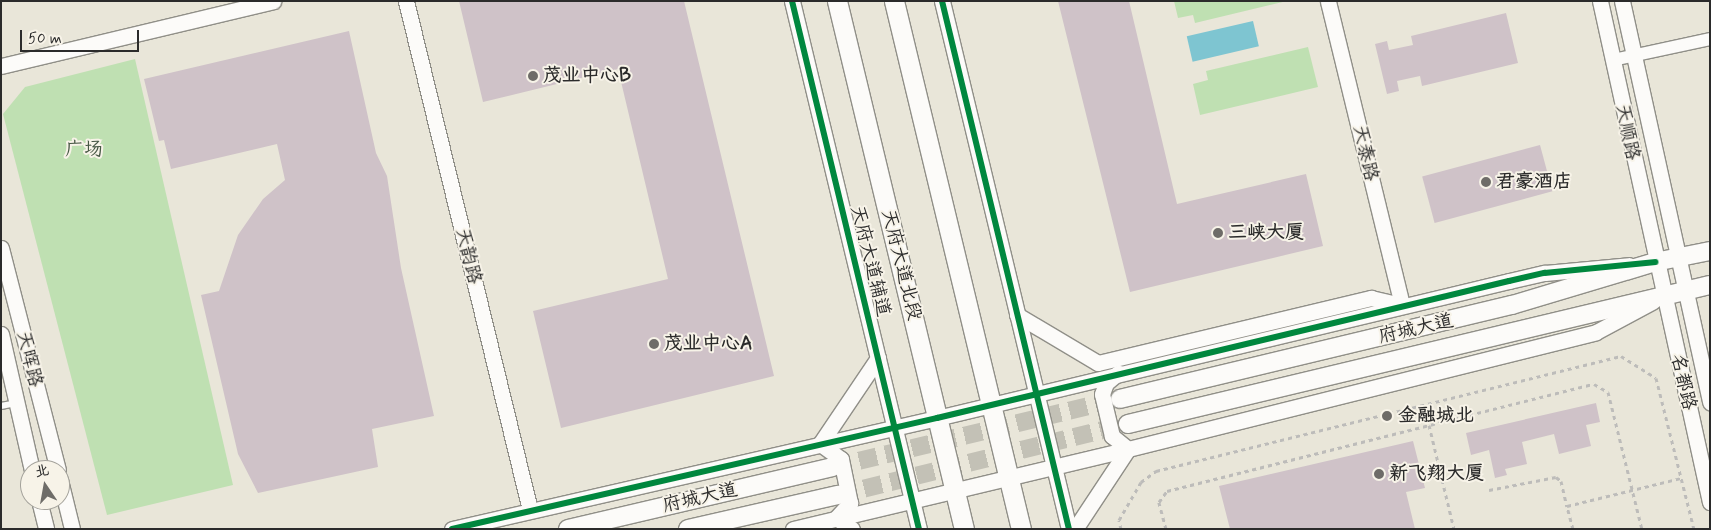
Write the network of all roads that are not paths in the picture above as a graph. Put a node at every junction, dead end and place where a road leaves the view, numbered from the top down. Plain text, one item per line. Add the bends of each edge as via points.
1 (273, 1) edge
2 (406, 1) edge
3 (792, 1) edge
4 (837, 1) edge
5 (894, 1) edge
6 (942, 1) edge
7 (1328, 1) edge
8 (1600, 1) edge
9 (1622, 1) edge
10 (1710, 38) edge
11 (1633, 56) junction
12 (1613, 60) junction
13 (1, 66) edge
14 (1, 248) edge
15 (1710, 251) edge
16 (1676, 258) junction
17 (1655, 262) junction
18 (1710, 285) edge
19 (1684, 290) junction
20 (1663, 297) junction
21 (1402, 305) junction
22 (1017, 314) junction
23 (1, 334) edge
24 (878, 358) junction
25 (1118, 373) junction
26 (1036, 394) junction
27 (1120, 399) tunnel mouth
28 (1710, 402) edge
29 (17, 403) junction
30 (991, 405) junction
31 (1, 406) edge
32 (938, 418) junction
33 (1128, 424) tunnel mouth
34 (894, 427) junction
35 (820, 444) junction
36 (1128, 450) junction
37 (30, 460) edge
38 (55, 460) edge
39 (1705, 461) edge
40 (832, 467) tunnel mouth
41 (1054, 467) junction
42 (1008, 478) junction
43 (955, 490) junction
44 (838, 495) tunnel mouth
45 (912, 500) junction
46 (1710, 502) edge
47 (41, 510) edge
48 (67, 510) edge
49 (530, 510) junction
50 (836, 518) junction
51 (46, 529) edge
52 (72, 529) edge
53 (452, 529) edge
54 (568, 529) edge
55 (688, 529) edge
56 (793, 529) edge
57 (852, 529) edge
58 (919, 529) edge
59 (964, 529) edge
60 (1021, 529) edge
61 (1069, 529) edge
62 (1075, 529) edge

1 - 13 street
2 - 49 street, 天韵路
3 - 24 street, 天府大道辅道
4 - 32 main road, 天府大道北段
5 - 30 main road
6 - 22 street
7 - 21 street, 天泰路
8 - 12 street, 天顺路
9 - 11 street, 天顺路
10 - 11 street
11 - 12 street
11 - 16 street, 天顺路
12 - 17 street, 天顺路
14 - 38 street, 天晖路
15 - 16 main road, 府城大道
16 - 17 main road, 府城大道
16 - 19 street, 天顺路
17 - 20 street, 名都路
17 - 21 street via 1545,273
17 - 27 main road, 府城大道 via 1512,306
18 - 19 main road, 府城大道
19 - 20 main road, 府城大道
19 - 28 street, 天顺路
20 - 33 main road, 府城大道
20 - 36 street via 1596,332
20 - 39 street, 名都路
21 - 22 street via 1371,298 1098,363
21 - 25 street
22 - 26 street
23 - 29 street, 天晖路
24 - 34 street, 天府大道辅道
24 - 35 street
25 - 26 street
25 - 36 street via 1106,383 1102,394 1112,436
26 - 30 street
26 - 41 street
29 - 31 lane
29 - 37 street, 天晖路
30 - 32 street
30 - 42 main road
32 - 34 street
32 - 43 main road, 天府大道北段
34 - 35 street
34 - 45 street, 天府大道辅道
35 - 49 street
35 - 50 street via 841,460 850,503
36 - 41 street
36 - 62 street
39 - 46 street, 名都路
40 - 54 main road, 府城大道
41 - 42 street
41 - 61 street
42 - 43 street
42 - 60 main road
43 - 45 street
43 - 59 main road, 天府大道北段
44 - 55 main road, 府城大道
45 - 50 street
45 - 58 street, 天府大道辅道
47 - 51 street
48 - 52 street
49 - 53 street
50 - 56 street
50 - 57 street

